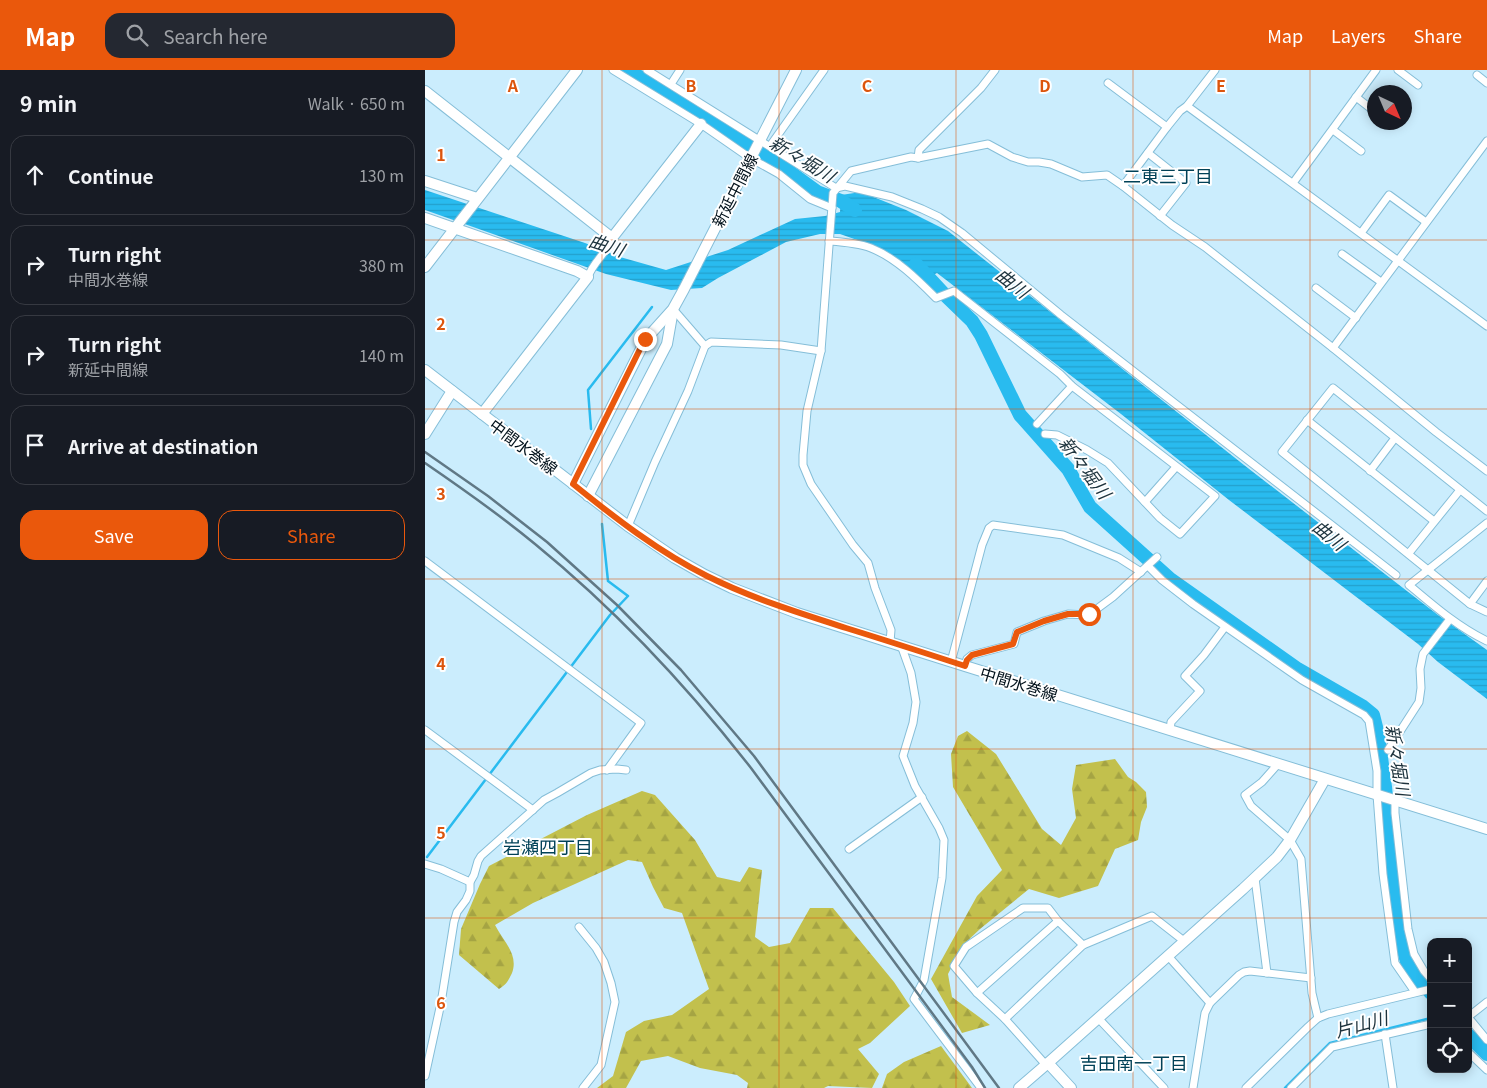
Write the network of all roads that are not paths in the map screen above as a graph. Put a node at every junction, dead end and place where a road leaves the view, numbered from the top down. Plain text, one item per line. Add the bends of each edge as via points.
1 (577, 70) edge
2 (613, 70) edge
3 (647, 70) edge
4 (680, 70) edge
5 (795, 70) edge
6 (824, 70) edge
7 (995, 70) edge
8 (1215, 70) edge
9 (1376, 70) edge
10 (1398, 70) edge
11 (1477, 75) dead end
12 (1487, 82) edge
13 (1108, 83) dead end
14 (671, 84) junction
15 (1418, 84) dead end
16 (425, 91) edge
17 (1356, 98) junction
18 (1187, 106) junction
19 (1367, 106) edge
20 (701, 124) junction
21 (1167, 127) junction
22 (1333, 130) junction
23 (1487, 141) edge
24 (763, 144) junction
25 (1361, 151) dead end
26 (1148, 153) junction
27 (509, 157) junction
28 (751, 157) junction
29 (919, 158) junction
30 (425, 181) edge
31 (1293, 183) junction
32 (1123, 186) junction
33 (835, 191) junction
34 (475, 201) junction
35 (832, 208) junction
36 (1160, 216) junction
37 (425, 218) edge
38 (1426, 222) junction
39 (456, 227) junction
40 (1361, 233) junction
41 (829, 241) junction
42 (610, 242) junction
43 (1342, 254) dead end
44 (1398, 260) junction
45 (425, 267) edge
46 (589, 273) junction
47 (1381, 282) junction
48 (1316, 288) dead end
49 (673, 309) junction
50 (1356, 318) junction
51 (1487, 326) edge
52 (705, 346) junction
53 (1333, 348) junction
54 (821, 351) junction
55 (425, 370) edge
56 (1072, 386) junction
57 (452, 391) junction
58 (482, 414) junction
59 (1307, 420) junction
60 (1037, 424) dead end
61 (425, 434) edge
62 (1045, 434) dead end
63 (1395, 438) junction
64 (1177, 467) junction
65 (1370, 470) junction
66 (1487, 471) edge
67 (573, 484) junction
68 (1460, 490) junction
69 (588, 496) junction
70 (1145, 502) junction
71 (1487, 511) edge
72 (1435, 521) junction
73 (1487, 523) edge
74 (628, 526) junction
75 (1479, 529) junction
76 (1487, 536) edge
77 (1409, 553) junction
78 (1157, 557) dead end
79 (425, 562) edge
80 (1148, 566) junction
81 (1427, 570) junction
82 (1141, 572) junction
83 (1396, 575) dead end
84 (1487, 581) edge
85 (1471, 604) junction
86 (1487, 612) edge
87 (1450, 619) junction
88 (1225, 627) junction
89 (1487, 641) edge
90 (890, 642) junction
91 (901, 645) junction
92 (951, 662) junction
93 (965, 666) junction
94 (425, 730) edge
95 (1170, 730) junction
96 (1388, 750) dead end
97 (1278, 764) junction
98 (607, 770) junction
99 (626, 770) dead end
100 (1325, 779) junction
101 (1377, 795) junction
102 (921, 797) junction
103 (1395, 801) junction
104 (533, 810) junction
105 (1487, 829) edge
106 (1290, 840) junction
107 (849, 849) dead end
108 (425, 864) edge
109 (1255, 878) junction
110 (470, 882) junction
111 (1058, 921) junction
112 (579, 927) dead end
113 (1184, 941) junction
114 (1083, 945) junction
115 (1168, 956) junction
116 (1267, 973) junction
117 (1427, 975) edge
118 (1311, 978) junction
119 (1427, 990) edge
120 (1415, 992) junction
121 (977, 993) junction
122 (1487, 1002) edge
123 (1210, 1003) junction
124 (1472, 1014) edge
125 (1098, 1018) junction
126 (1318, 1018) junction
127 (1005, 1019) junction
128 (1472, 1022) edge
129 (1427, 1025) edge
130 (1385, 1034) junction
131 (1487, 1040) edge
132 (1472, 1056) edge
133 (1047, 1064) junction
134 (1487, 1070) edge
135 (425, 1076) edge
136 (1021, 1086) edge
137 (583, 1088) edge
138 (981, 1088) edge
139 (1071, 1088) edge
140 (1164, 1088) edge
141 (1193, 1088) edge
142 (1246, 1088) edge
143 (1291, 1088) edge
144 (1393, 1088) edge

1 - 27 main road
2 - 20 street
3 - 14 street
4 - 14 street
5 - 24 main road, 新延中間線
6 - 24 street
7 - 29 street via 919,150
8 - 18 street
9 - 17 street
10 - 15 street
11 - 12 street
13 - 21 street
14 - 24 street
16 - 27 main road
17 - 19 street
17 - 22 street
18 - 21 street
18 - 31 street
20 - 28 street
20 - 42 main road
21 - 26 street
22 - 25 street
22 - 31 street
23 - 38 street
24 - 28 main road, 新延中間線
24 - 33 street
26 - 32 street
26 - 36 street via 1186,183
27 - 34 main road
27 - 42 main road
28 - 35 street via 810,199
28 - 49 main road, 新延中間線
29 - 32 street via 988,144 1028,162 1051,164 1082,177 1107,176
29 - 33 street via 851,171
30 - 34 main road
31 - 40 street
32 - 36 street
33 - 35 street
33 - 83 street via 845,186 891,197 939,217
34 - 39 main road
35 - 41 street
36 - 53 street via 1205,247
37 - 39 main road
38 - 40 street via 1389,195
38 - 44 street
39 - 45 main road
39 - 46 main road
40 - 44 street
41 - 54 street
41 - 56 street via 872,248 891,259 936,298 955,291
42 - 46 street
43 - 47 street
44 - 47 street
44 - 51 street
46 - 58 main road
47 - 50 street
48 - 50 street
49 - 52 street
49 - 67 main road, 新延中間線 via 645,339
49 - 69 main road, 新延中間線 via 667,344
50 - 53 street
52 - 54 street via 711,342 781,345
52 - 74 street
53 - 66 street
54 - 90 street via 807,411 803,465 811,484 868,563 891,630
55 - 57 main road, 中間水巻線
56 - 60 street
56 - 64 street
57 - 58 main road, 中間水巻線
57 - 61 main road
58 - 67 main road, 中間水巻線
59 - 63 street via 1333,388
59 - 65 street
59 - 77 street via 1282,452
62 - 70 street via 1057,435 1108,463
63 - 65 street
63 - 68 street
64 - 70 street
64 - 70 street via 1215,496 1180,534
65 - 72 street
67 - 69 main road, 中間水巻線
68 - 71 street
68 - 72 street
69 - 74 main road, 中間水巻線
72 - 77 street
73 - 75 street
74 - 90 main road, 中間水巻線 via 675,558 732,588 797,613
75 - 76 street
75 - 81 street
77 - 81 street
78 - 80 street
79 - 98 street via 641,723
80 - 82 street
80 - 88 street via 1161,580
81 - 85 street
81 - 87 street via 1409,585
82 - 92 street via 1119,558 1063,535 993,525 982,545
82 - 93 street via 1094,611 1086,615 1068,614 1035,624 1017,632 1013,644 972,655
84 - 85 street
85 - 86 street
87 - 89 street
87 - 96 street via 1423,654 1419,702
88 - 95 street via 1185,676 1200,691 1171,722
88 - 101 street via 1302,680 1364,715 1369,721 1372,737
90 - 91 main road, 中間水巻線
91 - 92 main road, 中間水巻線
91 - 102 street via 916,702 903,756
92 - 93 main road, 中間水巻線
93 - 95 main road, 中間水巻線
94 - 104 street
95 - 97 main road, 中間水巻線
97 - 100 main road, 中間水巻線
97 - 106 street via 1245,795 1251,806
98 - 99 street
98 - 104 street via 591,773 544,800
100 - 101 main road, 中間水巻線
100 - 106 main road
101 - 103 main road, 中間水巻線
101 - 120 street via 1395,963
102 - 107 street
102 - 138 street via 944,840 944,854 924,980 914,999
103 - 105 main road, 中間水巻線
103 - 117 street via 1408,929 1414,954
104 - 110 street via 481,856
106 - 109 main road
106 - 118 street via 1301,859
108 - 110 street
109 - 113 main road
109 - 116 street
110 - 135 street via 470,891 454,922
111 - 114 street
111 - 121 street
111 - 121 street via 1048,908 1023,908 966,947 954,966
112 - 137 street via 604,962 615,1002 601,1064
113 - 114 street via 1152,916
113 - 115 main road
114 - 127 street
115 - 123 street
115 - 125 main road
116 - 118 street
116 - 123 street via 1244,972
118 - 126 street
119 - 120 street
120 - 126 street
121 - 127 street
122 - 124 street
123 - 141 street via 1205,1013
125 - 133 main road
125 - 140 street
126 - 142 street
127 - 133 street
128 - 131 street
129 - 130 street
130 - 143 street via 1332,1047
130 - 144 street
132 - 134 street
133 - 136 main road
133 - 139 main road

